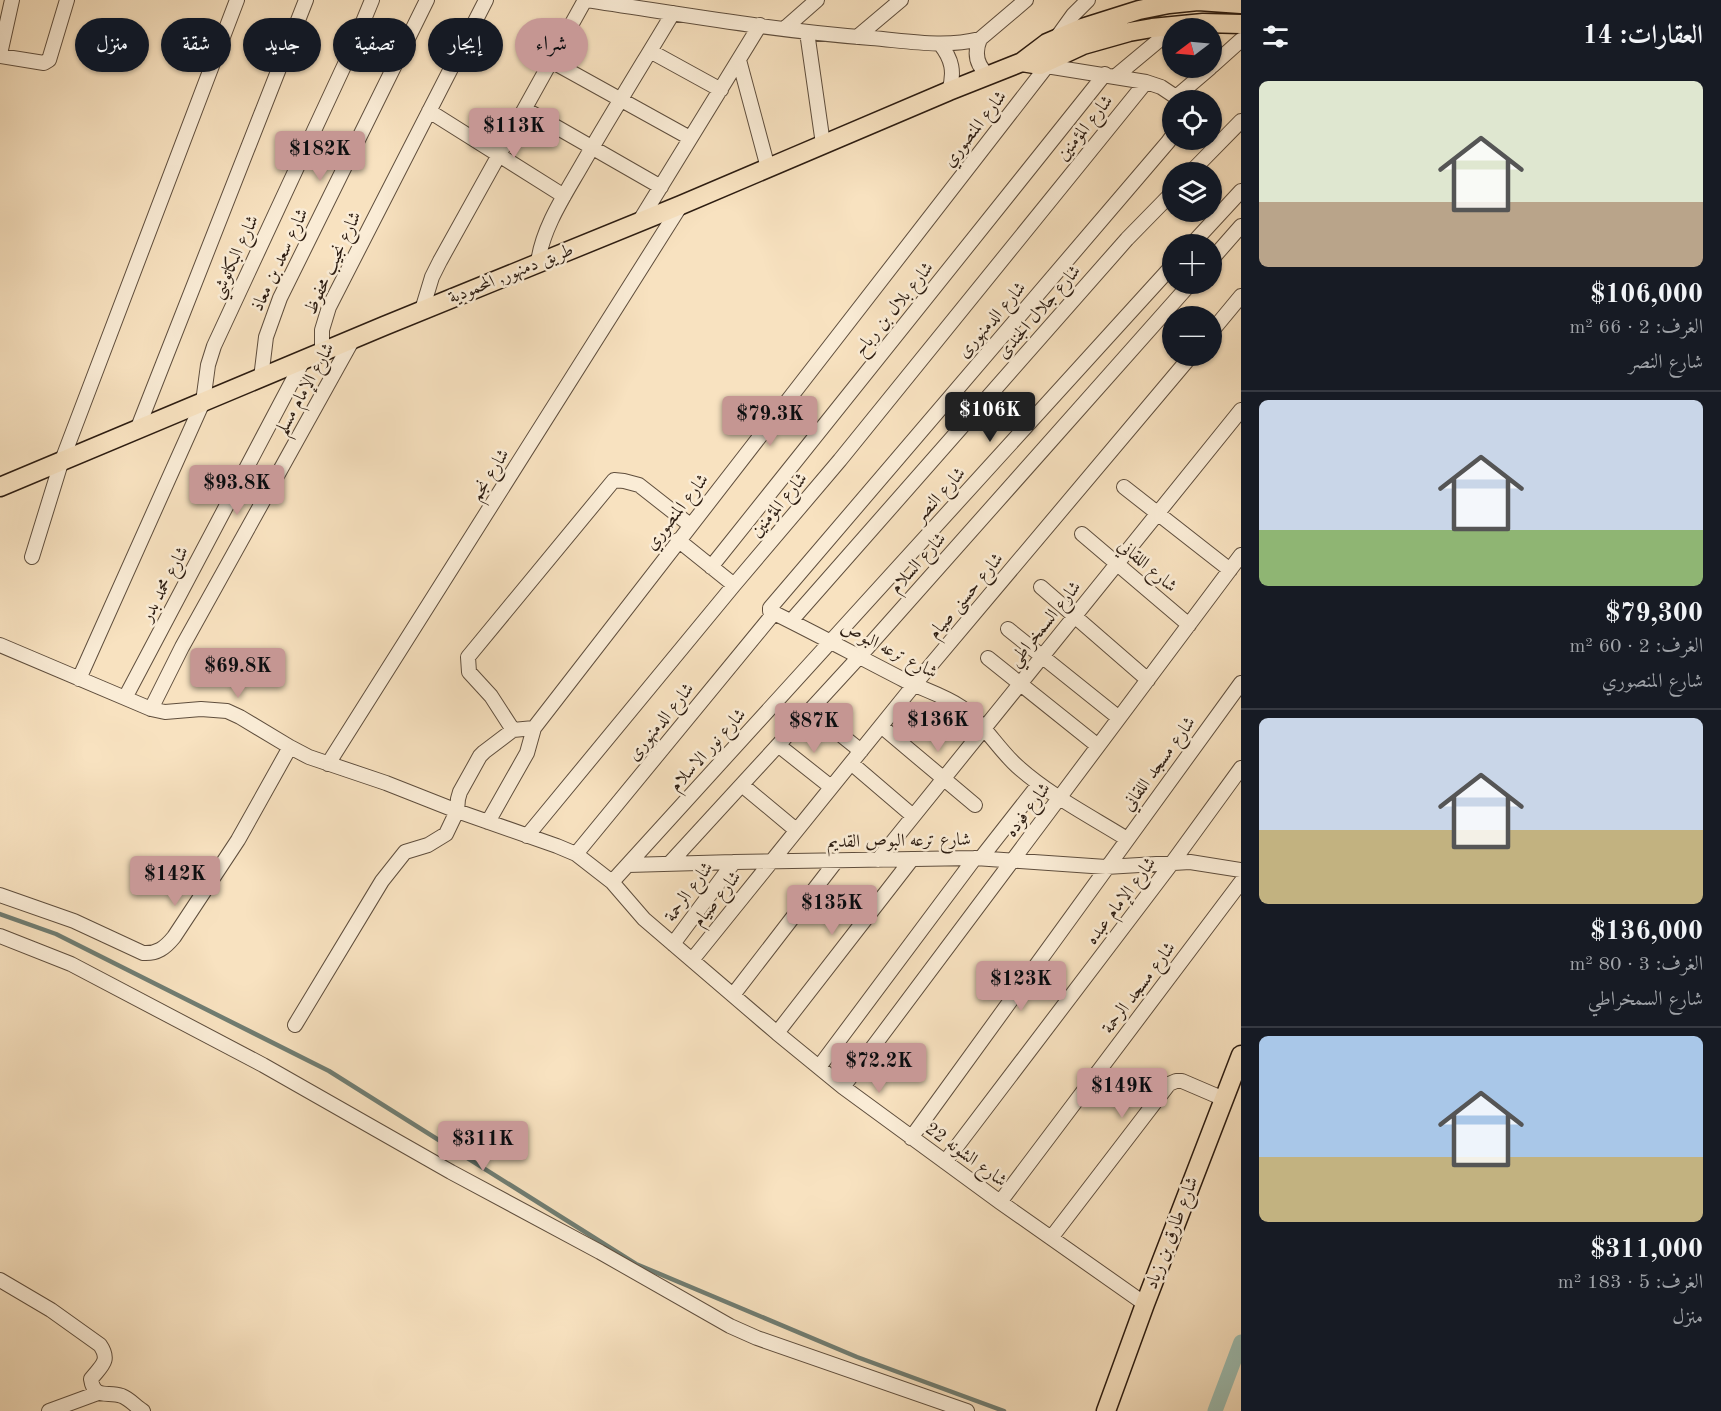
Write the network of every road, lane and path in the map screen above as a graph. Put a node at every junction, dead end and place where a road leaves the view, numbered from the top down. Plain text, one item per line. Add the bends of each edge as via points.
1 (12, 0) edge
2 (67, 0) edge
3 (237, 0) edge
4 (306, 0) edge
5 (372, 0) edge
6 (426, 0) edge
7 (486, 0) edge
8 (585, 0) edge
9 (818, 0) edge
10 (901, 0) edge
11 (1026, 0) edge
12 (1088, 0) edge
13 (1199, 1) edge
14 (650, 4) edge
15 (1241, 4) edge
16 (673, 13) junction
17 (575, 18) edge
18 (1222, 24) edge
19 (1241, 24) edge
20 (760, 25) junction
21 (1162, 28) edge
22 (784, 29) junction
23 (807, 32) junction
24 (1162, 36) edge
25 (857, 37) junction
26 (980, 39) junction
27 (1055, 40) junction
28 (1241, 40) edge
29 (940, 44) junction
30 (650, 51) junction
31 (0, 55) edge
32 (1222, 57) edge
33 (739, 60) junction
34 (1036, 64) junction
35 (545, 72) edge
36 (571, 72) edge
37 (988, 75) junction
38 (1110, 75) junction
39 (1199, 78) edge
40 (1146, 82) junction
41 (721, 90) junction
42 (1165, 90) edge
43 (1187, 90) edge
44 (949, 91) junction
45 (620, 99) junction
46 (525, 109) junction
47 (429, 111) junction
48 (1241, 121) edge
49 (690, 138) junction
50 (823, 144) junction
51 (592, 147) junction
52 (1162, 149) edge
53 (499, 154) junction
54 (1201, 162) edge
55 (768, 168) junction
56 (661, 187) junction
57 (1241, 191) edge
58 (564, 196) junction
59 (1162, 203) edge
60 (681, 205) junction
61 (639, 222) junction
62 (1241, 226) edge
63 (1201, 234) edge
64 (1222, 248) edge
65 (538, 263) junction
66 (1162, 278) edge
67 (1181, 294) edge
68 (1241, 296) edge
69 (422, 310) junction
70 (1222, 319) edge
71 (353, 339) junction
72 (322, 352) junction
73 (304, 359) junction
74 (1183, 366) edge
75 (261, 378) junction
76 (203, 402) junction
77 (1241, 410) edge
78 (137, 430) junction
79 (61, 463) junction
80 (0, 487) edge
81 (1124, 487) dead end
82 (1158, 514) junction
83 (690, 525) junction
84 (1082, 534) dead end
85 (678, 540) junction
86 (1241, 555) edge
87 (32, 557) dead end
88 (1117, 564) junction
89 (711, 567) junction
90 (1230, 570) junction
91 (734, 585) junction
92 (1041, 587) dead end
93 (772, 611) junction
94 (1075, 616) junction
95 (791, 621) junction
96 (1189, 625) junction
97 (1008, 629) dead end
98 (831, 642) junction
99 (0, 645) edge
100 (859, 657) junction
101 (1042, 657) junction
102 (988, 658) dead end
103 (79, 679) junction
104 (1148, 680) junction
105 (1241, 683) edge
106 (1020, 684) junction
107 (914, 685) junction
108 (125, 698) junction
109 (151, 709) junction
110 (810, 710) junction
111 (1119, 718) junction
112 (881, 726) junction
113 (534, 728) junction
114 (984, 729) junction
115 (513, 730) junction
116 (778, 745) junction
117 (1098, 746) junction
118 (290, 747) junction
119 (861, 751) junction
120 (851, 763) junction
121 (328, 764) junction
122 (1241, 768) edge
123 (944, 779) junction
124 (1039, 784) junction
125 (742, 785) junction
126 (831, 787) junction
127 (1060, 797) junction
128 (975, 805) dead end
129 (458, 812) junction
130 (913, 816) junction
131 (488, 822) junction
132 (796, 830) junction
133 (527, 836) junction
134 (1127, 839) junction
135 (576, 854) junction
136 (978, 858) junction
137 (912, 859) junction
138 (837, 860) junction
139 (878, 860) junction
140 (771, 861) junction
141 (1012, 861) junction
142 (734, 862) junction
143 (1172, 863) junction
144 (669, 864) junction
145 (628, 865) junction
146 (1106, 867) junction
147 (1241, 870) edge
148 (612, 882) junction
149 (1241, 882) edge
150 (0, 895) edge
151 (0, 936) edge
152 (674, 944) junction
153 (692, 960) junction
154 (733, 995) junction
155 (295, 1025) dead end
156 (777, 1032) junction
157 (1241, 1055) edge
158 (819, 1067) junction
159 (843, 1087) junction
160 (1224, 1099) junction
161 (911, 1137) junction
162 (945, 1162) junction
163 (1000, 1202) junction
164 (1051, 1238) junction
165 (0, 1280) edge
166 (1145, 1304) junction
167 (98, 1393) junction
168 (49, 1411) edge
169 (143, 1411) edge
170 (967, 1411) edge
171 (1106, 1411) edge

1 - 31 street
2 - 31 street via 49,60 44,63
3 - 79 street
4 - 78 street
5 - 76 street, شارع البكاتوشي via 214,346
6 - 75 street, شارع سعد بن معاذ via 280,298 266,337
7 - 47 street, شارع نجيب محفوظ
8 - 14 street
8 - 17 street
9 - 22 street
10 - 25 street
11 - 26 street
12 - 27 street
13 - 15 main road
13 - 27 main road via 1139,10
14 - 16 street
16 - 20 street
16 - 30 street
18 - 19 main road
20 - 22 street
20 - 33 street
21 - 34 main road via 1106,38
22 - 23 street
23 - 25 street
23 - 50 street
24 - 38 street, شارع بلال بن رباح
25 - 29 street
26 - 29 street
26 - 37 street via 978,63
27 - 34 main road via 1040,48
28 - 32 street
29 - 44 street via 953,66
30 - 41 street
30 - 45 street
33 - 41 street
33 - 55 street
34 - 37 main road, طريق دمنهور, المحمودية
34 - 38 street
34 - 83 street, شارع المنصوري
35 - 46 street
36 - 45 street
37 - 44 main road, طريق دمنهور, المحمودية
38 - 40 street
38 - 89 street, شارع بلال بن رباح
39 - 43 street
40 - 42 street
40 - 91 street, شارع المؤمنين
41 - 49 street
44 - 50 main road, طريق دمنهور, المحمودية
45 - 49 street
45 - 51 street
46 - 51 street
46 - 53 street
47 - 53 street
47 - 72 street, شارع نجيب محفوظ via 329,308 322,330
48 - 54 street
49 - 56 street
50 - 55 main road, طريق دمنهور, المحمودية
51 - 56 street
51 - 58 street
52 - 93 street, شارع الدمنهورى via 770,607
53 - 58 street
53 - 69 street via 440,261
55 - 60 main road, طريق دمنهور, المحمودية
56 - 61 street
57 - 63 street
58 - 65 street via 543,240
59 - 95 street, شارع جلال الجندى
60 - 61 main road, طريق دمنهور, المحمودية
60 - 121 street, شارع نجم
61 - 65 main road, طريق دمنهور, المحمودية
62 - 64 street
65 - 69 main road, طريق دمنهور, المحمودية
66 - 98 street, شارع النصر
67 - 100 street, شارع السلام
68 - 70 street
69 - 71 main road, طريق دمنهور, المحمودية
71 - 72 main road, طريق دمنهور, المحمودية
71 - 109 street, شارع الإمام مسلم
72 - 73 main road, طريق دمنهور, المحمودية
73 - 75 main road, طريق دمنهور, المحمودية
73 - 108 street, شارع محمد بدر
74 - 107 street, شارع حسنى صيام
75 - 76 main road, طريق دمنهور, المحمودية
76 - 78 main road, طريق دمنهور, المحمودية
76 - 103 street, شارع البكاتوشي
77 - 82 street, شارع السمخراطي
78 - 79 main road, طريق دمنهور, المحمودية
79 - 80 main road, طريق دمنهور, المحمودية
79 - 87 street
81 - 82 street
82 - 88 street, شارع السمخراطي
82 - 90 street
83 - 85 street, شارع المنصوري
83 - 115 street via 639,485 614,480 468,657 469,672 492,696
84 - 88 street, شارع اللقاني
85 - 89 street
85 - 113 street, شارع المنصوري
86 - 90 street, شارع فوده
88 - 94 street, شارع السمخراطي
88 - 96 street, شارع اللقاني
89 - 91 street
90 - 96 street, شارع فوده
91 - 133 street, شارع المؤمنين
92 - 94 street
93 - 95 street, شارع ترعه البوص
93 - 135 street, شارع الدمنهورى
94 - 101 street, شارع السمخراطي
94 - 104 street
95 - 98 street, شارع ترعه البوص
96 - 104 street, شارع فوده
97 - 101 street
98 - 100 street, شارع ترعه البوص
98 - 145 street, شارع نور الاسلام
99 - 103 street, شارع الشونه 22
100 - 107 street, شارع ترعه البوص
100 - 110 street, شارع السلام
101 - 106 street, شارع السمخراطي
101 - 111 street
102 - 106 street
103 - 108 street, شارع الشونه 22
104 - 111 street, شارع فوده
105 - 134 street, شارع مسجد اللقاني
106 - 114 street, شارع السمخراطي
106 - 117 street
107 - 112 street, شارع حسنى صيام
107 - 114 street, شارع ترعه البوص via 958,705
108 - 109 street, شارع الشونه 22
109 - 118 street, شارع الشونه 22 via 226,711
110 - 116 street, شارع السلام
110 - 119 street
111 - 117 street, شارع فوده
112 - 119 street, شارع حسنى صيام
112 - 123 street
113 - 115 street
113 - 131 street, شارع المنصوري via 527,753
114 - 123 street, شارع السمخراطي
114 - 124 street, شارع ترعه البوص
115 - 129 street via 480,756 460,792
116 - 125 street, شارع السلام
116 - 126 street
117 - 127 street, شارع فوده
118 - 121 street, شارع الشونه 22
118 - 150 street via 238,840 165,948 143,953 74,921
119 - 120 street, شارع حسنى صيام
120 - 126 street, شارع حسنى صيام
120 - 130 street
121 - 129 street, شارع الشونه 22
122 - 143 street, شارع الإمام عبده
123 - 128 street
123 - 130 street, شارع السمخراطي
124 - 127 street, شارع ترعه البوص
124 - 136 street, شارع فوده
125 - 132 street
125 - 144 street, شارع السلام
126 - 132 street, شارع حسنى صيام
127 - 134 street, شارع ترعه البوص
127 - 141 street, شارع فوده
129 - 131 street, شارع الشونه 22
129 - 155 street via 446,834 405,852 382,881
130 - 139 street, شارع السمخراطي
131 - 133 street, شارع الشونه 22
132 - 140 street, شارع حسنى صيام
133 - 135 street, شارع الشونه 22
134 - 146 street, شارع مسجد اللقاني
135 - 148 street, شارع الشونه 22
136 - 137 street, شارع ترعه البوص القديم
136 - 141 street, شارع ترعه البوص القديم
136 - 158 street, شارع فوده
137 - 139 street, شارع ترعه البوص القديم
137 - 156 street
138 - 139 street, شارع ترعه البوص القديم
138 - 140 street, شارع ترعه البوص القديم
138 - 154 street
140 - 142 street, شارع ترعه البوص القديم
140 - 153 street, شارع صيام
141 - 146 street, شارع ترعه البوص القديم
141 - 159 street, شارع فوده
142 - 144 street, شارع ترعه البوص القديم
142 - 152 street, شارع الرحمة
143 - 146 street, شارع ترعه البوص القديم
143 - 147 street, شارع ترعه البوص القديم
143 - 162 street, شارع الإمام عبده
144 - 145 street, شارع ترعه البوص القديم
145 - 148 street, شارع نور الاسلام
146 - 161 street, شارع مسجد اللقاني
148 - 152 street, شارع الشونه 22 via 640,915
149 - 163 street, شارع مسجد الرحمة
151 - 170 street via 71,964 263,1065 730,1326
152 - 153 street, شارع الشونه 22
153 - 154 street, شارع الشونه 22
154 - 156 street, شارع الشونه 22
156 - 158 street, شارع الشونه 22
157 - 160 main road, شارع طارق بن زياد
158 - 159 street, شارع الشونه 22
159 - 161 street, شارع الشونه 22
160 - 164 street via 1182,1081 1169,1084
160 - 166 main road, شارع طارق بن زياد
161 - 162 street, شارع الشونه 22
162 - 163 street, شارع الشونه 22
163 - 164 street, شارع الشونه 22
164 - 166 street, شارع الشونه 22
165 - 167 street via 51,1310 100,1346 106,1353 105,1361 91,1379
166 - 171 main road, شارع طارق بن زياد
167 - 168 street
167 - 169 street via 124,1397

